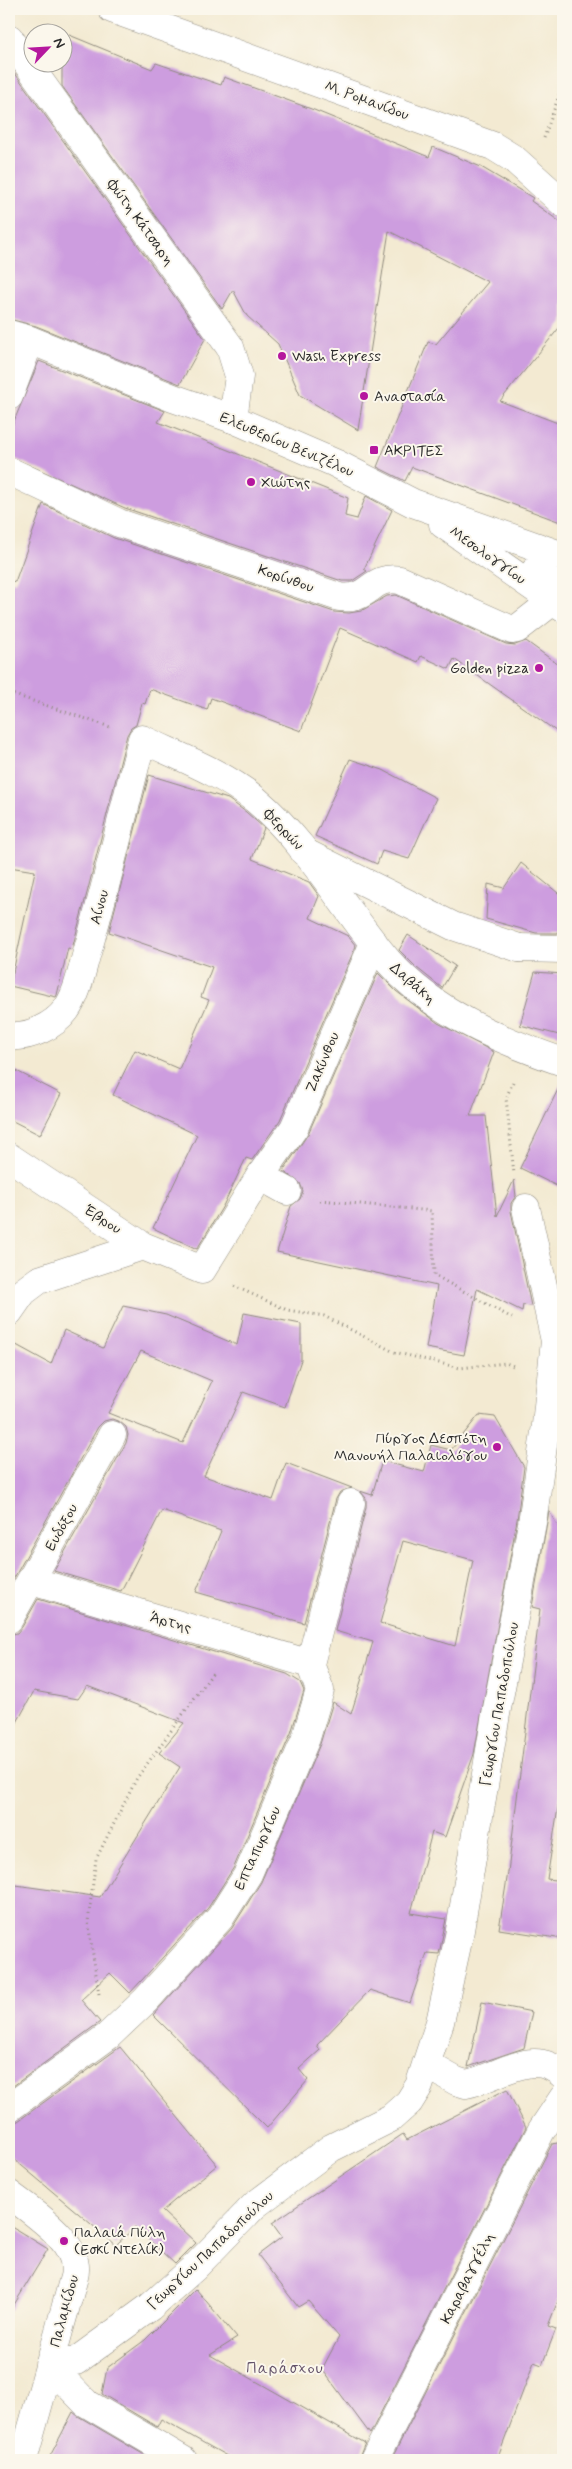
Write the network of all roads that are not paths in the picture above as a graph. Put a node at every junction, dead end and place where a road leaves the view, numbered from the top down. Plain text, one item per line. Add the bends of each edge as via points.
1 (112, 9) edge
2 (158, 16) edge
3 (9, 38) edge
4 (563, 203) edge
5 (19, 337) edge
6 (9, 396) edge
7 (233, 420) junction
8 (9, 472) edge
9 (413, 503) junction
10 (563, 556) edge
11 (561, 594) edge
12 (142, 739) joint
13 (304, 852) junction
14 (374, 943) junction
15 (563, 949) edge
16 (9, 1036) edge
17 (563, 1062) edge
18 (9, 1157) edge
19 (260, 1176) junction
20 (287, 1191) road end
21 (526, 1208) road end
22 (143, 1246) junction
23 (202, 1270) joint
24 (9, 1312) edge
25 (559, 1342) edge
26 (112, 1435) dead end
27 (351, 1503) dead end
28 (32, 1581) junction
29 (9, 1619) edge
30 (310, 1664) junction
31 (426, 2064) junction
32 (563, 2075) edge
33 (563, 2098) edge
34 (9, 2108) edge
35 (9, 2194) edge
36 (49, 2365) junction
37 (23, 2460) edge
38 (183, 2460) edge
39 (374, 2460) edge

1 - 2 street, Μ. Ρομανίδου
2 - 4 street, Μ. Ρομανίδου via 493,146 514,159
3 - 7 street, Φώτη Κάτσαρη via 230,347 239,376
5 - 6 street
5 - 7 street, Ελευθερίου Βενιζέλου
7 - 9 street, Ελευθερίου Βενιζέλου via 336,463
8 - 11 street, Κορίνθου via 119,523 339,597 358,597 381,580 391,578 512,630
9 - 10 street, Ελευθερίου Βενιζέλου
9 - 11 street, Μεσολογγίου
12 - 13 street, Φερρών via 243,790 273,816
12 - 16 street, Αίνου via 72,1000 63,1013 43,1028
13 - 14 street, Δαβάκη
13 - 15 street, Φερρών via 453,926 519,948
14 - 17 street, Δαβάκη via 426,996 464,1021 527,1050
14 - 19 street, Ζακύνθου via 294,1128
18 - 22 street, Έβρου
19 - 20 street
19 - 23 street, Ζακύνθου
21 - 25 street, Γεωργίου Παπαδοπούλου
22 - 23 street, Έβρου
22 - 24 street via 39,1280 23,1292
25 - 31 street, Γεωργίου Παπαδοπούλου via 551,1378 532,1524 459,1936 440,2022
26 - 28 street, Ευδόξου
27 - 30 street
28 - 29 street, Ευδόξου
28 - 30 street, Άρτης
30 - 34 street, Επταπυργίου via 320,1690 306,1738 248,1874 220,1918 146,2000 108,2036
31 - 32 street via 466,2084 524,2063 544,2064
31 - 36 street, Γεωργίου Παπαδοπούλου via 416,2093 401,2110 377,2126 331,2148 278,2187 245,2214 161,2299 90,2351 76,2361
33 - 39 street, Καραβαγγέλη via 541,2131
35 - 36 street, Παλαμίδου via 41,2218 64,2241 74,2257 75,2272
36 - 37 street, Παλαμίδου
36 - 38 street via 86,2403

